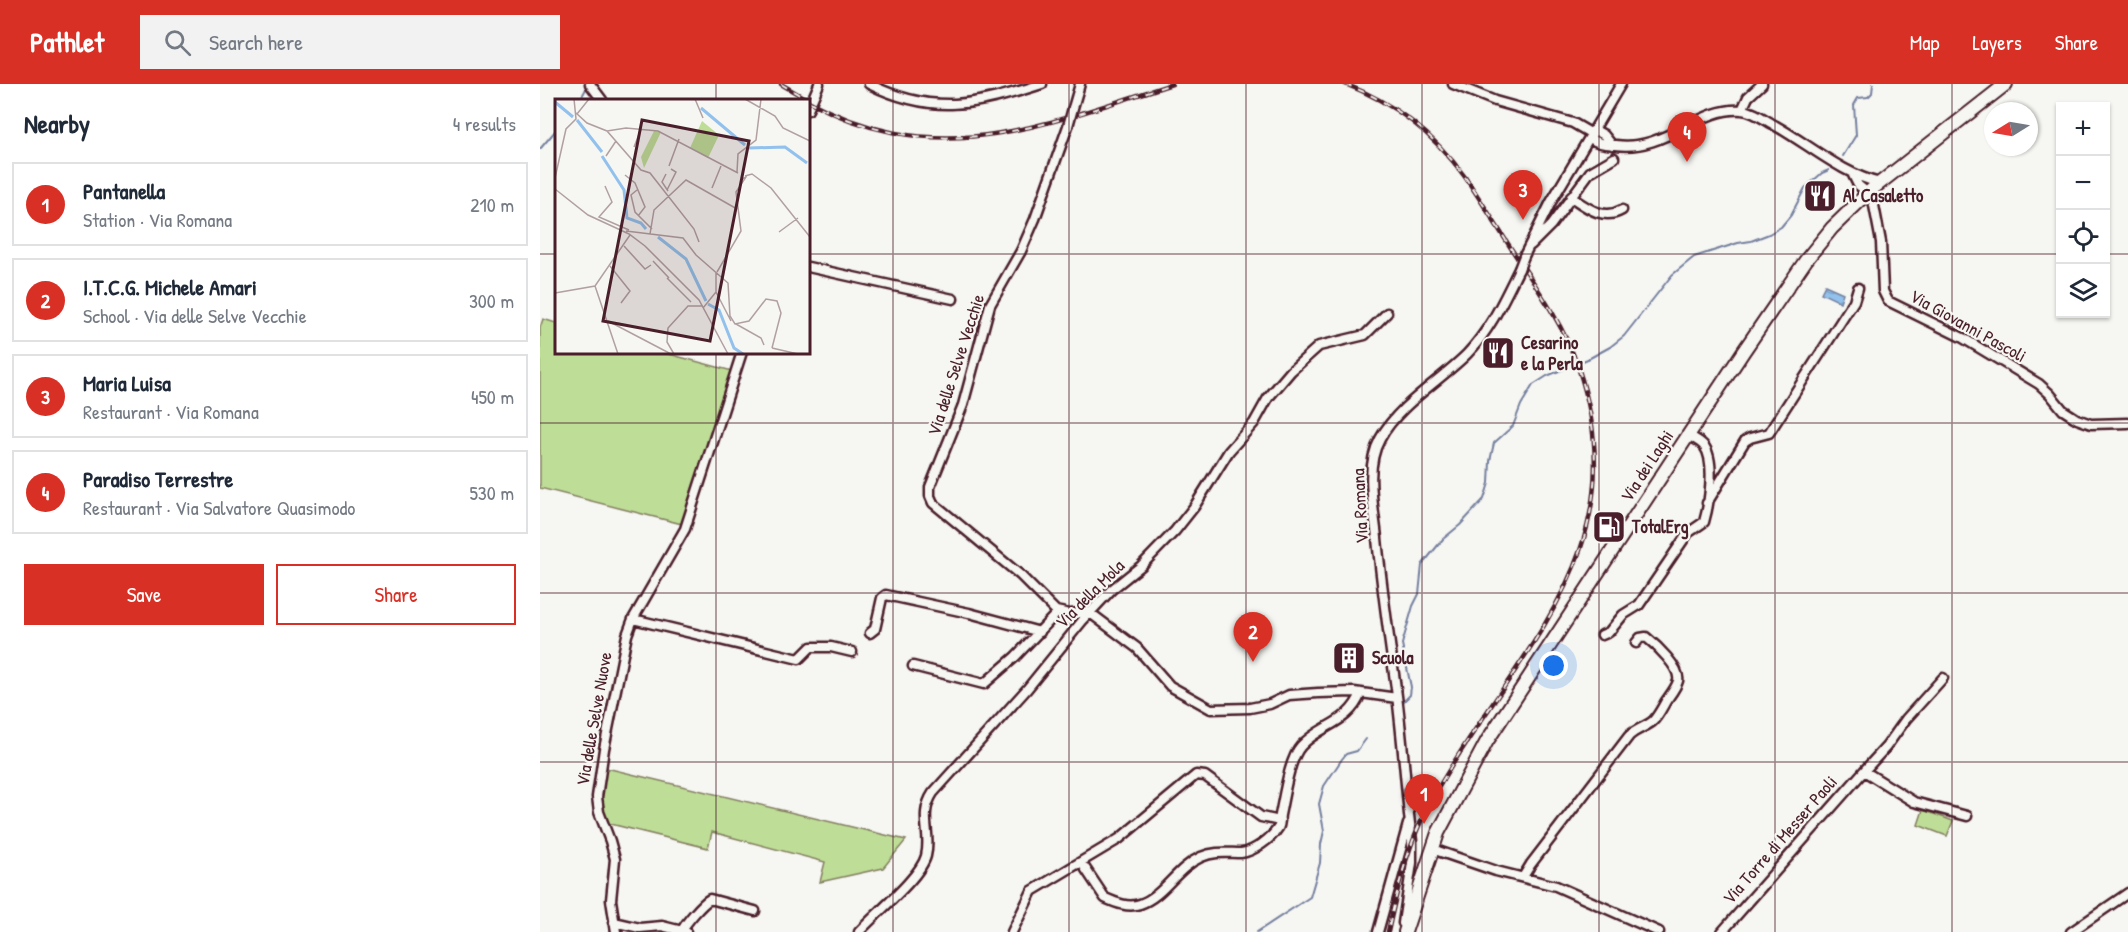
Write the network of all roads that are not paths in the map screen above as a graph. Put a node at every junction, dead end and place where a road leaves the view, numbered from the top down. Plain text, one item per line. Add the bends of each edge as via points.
1 (828, 84) edge
2 (869, 84) edge
3 (1042, 84) edge
4 (1080, 84) edge
5 (1453, 84) edge
6 (1621, 84) edge
7 (1762, 84) edge
8 (2006, 84) edge
9 (592, 87) edge
10 (818, 88) edge
11 (601, 99) edge
12 (810, 106) edge
13 (1742, 110) junction
14 (1592, 134) junction
15 (1614, 158) dead end
16 (1868, 189) junction
17 (1571, 197) junction
18 (1622, 210) dead end
19 (1528, 247) junction
20 (810, 267) edge
21 (1858, 288) dead end
22 (953, 299) dead end
23 (1387, 313) dead end
24 (741, 354) edge
25 (2128, 423) edge
26 (1689, 435) junction
27 (1707, 503) junction
28 (1058, 612) junction
29 (1090, 612) junction
30 (633, 619) junction
31 (1040, 632) junction
32 (870, 633) dead end
33 (1602, 635) dead end
34 (1635, 643) dead end
35 (852, 651) dead end
36 (913, 666) dead end
37 (1943, 678) dead end
38 (1360, 693) junction
39 (1397, 698) junction
40 (1864, 771) junction
41 (1967, 816) dead end
42 (1280, 821) junction
43 (1409, 821) junction
44 (1432, 849) junction
45 (1081, 862) junction
46 (1523, 877) junction
47 (2128, 893) edge
48 (756, 911) dead end
49 (614, 922) junction
50 (616, 932) edge
51 (684, 932) edge
52 (859, 932) edge
53 (1012, 932) edge
54 (1378, 932) edge
55 (1404, 932) edge
56 (1659, 932) edge
57 (1722, 932) edge
58 (2072, 932) edge

1 - 10 street
2 - 3 street via 909,101 944,105 996,98
4 - 28 street, Via delle Selve Vecchie, bridge via 1032,227 990,305 963,405 929,492 937,509 1020,575
5 - 14 street via 1495,101 1578,125
6 - 14 street, Via Romana
7 - 13 street via 1748,97
8 - 16 main road, Via dei Laghi
9 - 11 street
10 - 12 street
13 - 14 street via 1712,116 1647,144 1612,145 1604,135
13 - 16 street via 1779,128 1852,174
14 - 19 street, Via Romana
15 - 17 street via 1593,169
16 - 25 street, Via Giovanni Pascoli via 1881,242 1883,291 1888,301 1963,338 2038,384 2063,410 2078,419 2091,424
16 - 26 main road, Via dei Laghi via 1813,251
17 - 18 street via 1601,213
17 - 19 street via 1548,229
19 - 39 street, Via Romana, bridge via 1497,314 1479,341 1396,417 1376,448 1372,491
20 - 22 street
21 - 27 street via 1854,301 1769,433 1745,441
23 - 29 street, Via della Mola via 1365,335 1319,346 1291,371 1229,451 1186,517 1141,566
24 - 30 street, Via delle Selve Nuove via 685,529
26 - 27 street via 1705,447 1710,460
26 - 44 main road, Via dei Laghi via 1493,731
27 - 33 street via 1704,522 1688,533 1639,605
28 - 29 street
28 - 31 street
29 - 38 street via 1140,651 1170,686 1211,709 1258,707 1292,694
29 - 52 street, Via della Mola via 1027,689 933,792 926,810 927,847 922,865
30 - 35 street via 798,659 811,647
30 - 49 street, Via delle Selve Nuove via 621,659 597,797 615,860 611,900
31 - 32 street via 886,595 875,629
31 - 36 street via 984,684
34 - 46 street via 1646,637 1665,653 1678,673 1674,689 1653,720 1629,736
37 - 40 street, Via Torre di Messer Paoli
38 - 39 street
38 - 42 street via 1347,714 1299,748 1290,769
39 - 43 street, Via Romana
40 - 41 street, Via Torre di Messer Paoli via 1914,802
40 - 57 street, Via Torre di Messer Paoli
42 - 45 street via 1261,817 1198,774 1126,834
42 - 45 street via 1278,829 1250,851 1210,853 1195,860 1137,905 1105,898
43 - 54 street
43 - 55 street, Via Romana via 1412,864
44 - 46 street
44 - 55 main road, Via dei Laghi
45 - 53 street via 1031,892
46 - 56 street via 1579,895
47 - 58 street
48 - 51 street via 710,899 689,919
49 - 50 street, Via delle Selve Nuove
49 - 51 street

